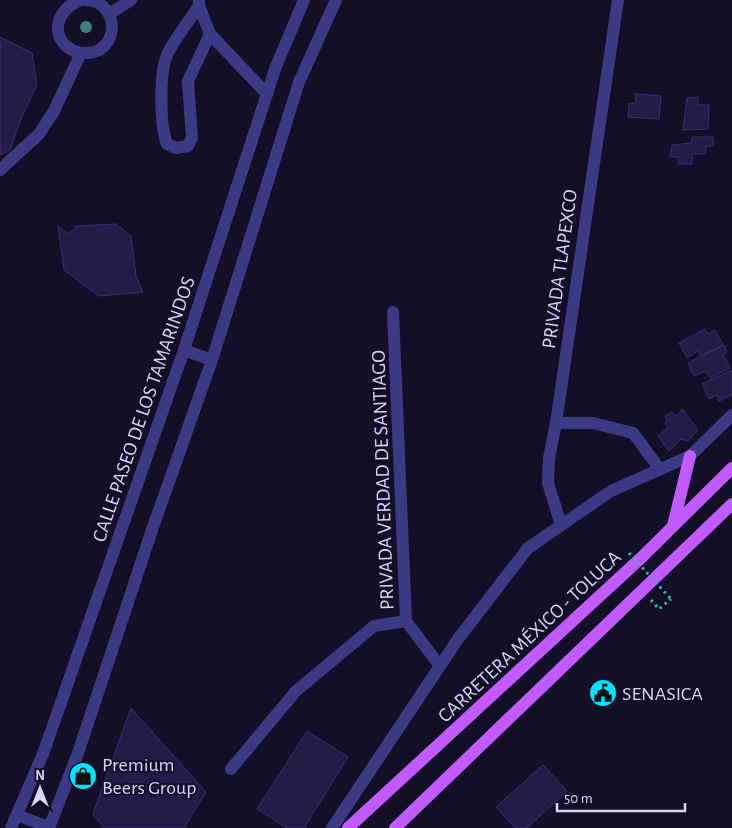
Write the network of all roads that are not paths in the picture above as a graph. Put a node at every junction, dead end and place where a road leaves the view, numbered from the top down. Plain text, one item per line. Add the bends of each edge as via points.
1 (80, 0) edge
2 (85, 0) edge
3 (131, 0) edge
4 (304, 0) edge
5 (336, 0) edge
6 (618, 0) edge
7 (199, 3) edge
8 (109, 14) junction
9 (210, 34) junction
10 (81, 53) junction
11 (267, 94) junction
12 (0, 170) edge
13 (393, 312) dead end
14 (184, 350) junction
15 (212, 360) junction
16 (732, 415) edge
17 (556, 422) junction
18 (690, 456) junction
19 (659, 468) junction
20 (732, 468) edge
21 (732, 504) edge
22 (561, 525) junction
23 (673, 526) junction
24 (406, 620) junction
25 (440, 666) junction
26 (232, 769) dead end
27 (18, 815) junction
28 (49, 827) edge
29 (12, 828) edge
30 (332, 828) edge
31 (348, 828) edge
32 (395, 828) edge

1 - 10 street via 61,14 58,31 66,46
2 - 8 street via 98,3
3 - 8 street
4 - 11 street, CALLE PASEO DE LOS TAMARINDOS
5 - 15 street via 300,82
6 - 17 street, PRIVADA TLAPEXCO
7 - 9 street
7 - 9 street via 166,56 162,80 163,134 167,144 176,148 188,146 192,138 188,82
8 - 10 street via 112,31 104,46 97,51
9 - 11 street
10 - 12 street via 54,111 39,134
11 - 14 street, CALLE PASEO DE LOS TAMARINDOS
13 - 24 street, PRIVADA VERDAD DE SANTIAGO
14 - 15 street
14 - 27 street, CALLE PASEO DE LOS TAMARINDOS via 43,754
15 - 28 street via 77,756
16 - 18 street
17 - 19 street via 593,422 633,433
17 - 22 street, PRIVADA TLAPEXCO via 548,483
18 - 19 street
18 - 23 main road
19 - 22 street via 611,491
20 - 23 main road, CARRETERA MÉXICO - TOLUCA
21 - 32 main road
22 - 25 street via 528,548
23 - 31 main road, CARRETERA MÉXICO - TOLUCA
24 - 25 street, PRIVADA VERDAD DE SANTIAGO
24 - 26 street via 374,626 296,691
25 - 30 street
27 - 28 street
27 - 29 street, CALLE PASEO DE LOS TAMARINDOS

